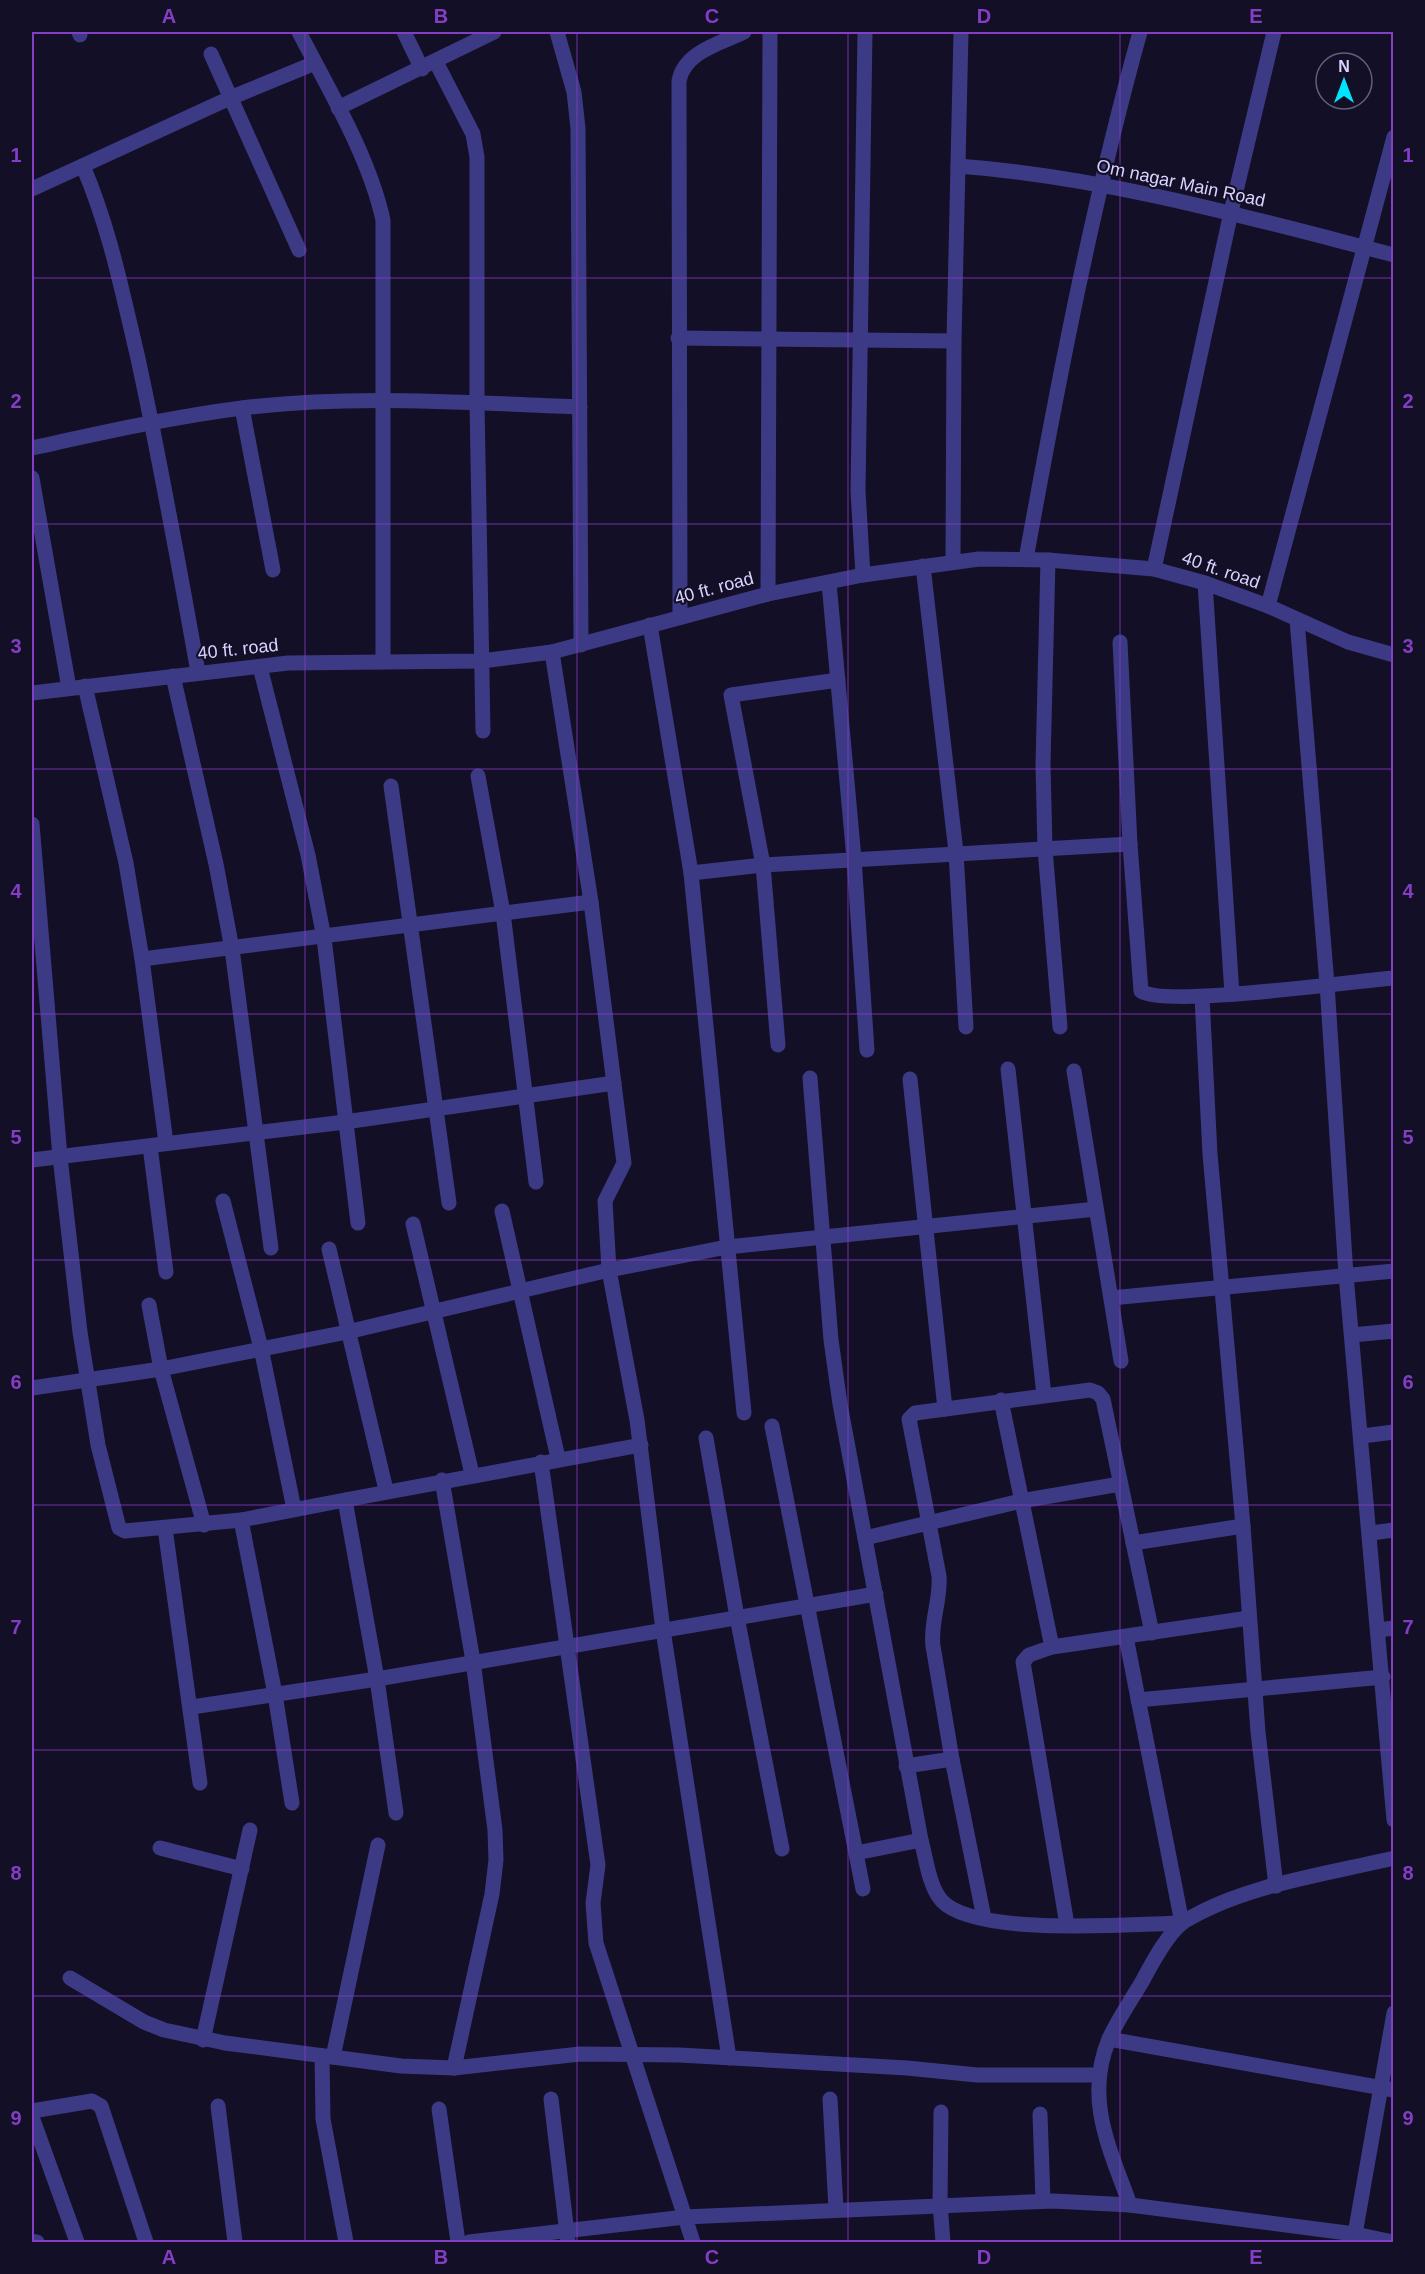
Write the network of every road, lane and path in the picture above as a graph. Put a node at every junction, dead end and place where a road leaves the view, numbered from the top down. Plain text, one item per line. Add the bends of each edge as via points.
1 (299, 32) edge
2 (404, 32) edge
3 (494, 32) edge
4 (557, 32) edge
5 (744, 32) edge
6 (770, 32) edge
7 (866, 32) edge
8 (962, 32) edge
9 (1140, 32) edge
10 (1274, 32) edge
11 (211, 54) dead end
12 (436, 62) junction
13 (315, 63) junction
14 (422, 69) junction
15 (230, 98) junction
16 (338, 108) junction
17 (1394, 137) edge
18 (82, 166) junction
19 (958, 166) junction
20 (1101, 184) junction
21 (32, 189) edge
22 (1231, 212) junction
23 (1362, 247) junction
24 (299, 250) dead end
25 (1394, 255) edge
26 (678, 338) junction
27 (767, 338) junction
28 (862, 339) junction
29 (954, 341) junction
30 (384, 400) junction
31 (477, 404) junction
32 (580, 406) junction
33 (242, 408) junction
34 (152, 423) junction
35 (32, 448) edge
36 (32, 478) edge
37 (1026, 559) junction
38 (1048, 560) junction
39 (953, 561) junction
40 (923, 566) junction
41 (1154, 569) junction
42 (273, 570) dead end
43 (863, 576) junction
44 (1205, 583) junction
45 (829, 584) junction
46 (768, 594) junction
47 (1268, 606) junction
48 (680, 617) junction
49 (1297, 620) junction
50 (650, 625) junction
51 (1120, 642) dead end
52 (581, 645) junction
53 (552, 652) junction
54 (1394, 655) edge
55 (482, 661) junction
56 (384, 662) junction
57 (260, 667) junction
58 (198, 672) junction
59 (173, 676) junction
60 (838, 680) junction
61 (85, 686) junction
62 (69, 688) junction
63 (32, 693) edge
64 (483, 731) dead end
65 (478, 776) dead end
66 (391, 786) dead end
67 (32, 824) edge
68 (1130, 844) junction
69 (1045, 849) junction
70 (956, 852) junction
71 (854, 860) junction
72 (763, 865) junction
73 (691, 873) junction
74 (591, 902) junction
75 (503, 913) junction
76 (411, 926) junction
77 (324, 938) junction
78 (232, 949) junction
79 (37, 953) edge
80 (142, 959) junction
81 (1394, 978) edge
82 (1327, 984) junction
83 (1232, 994) junction
84 (1202, 997) junction
85 (966, 1028) dead end
86 (1060, 1028) dead end
87 (778, 1045) dead end
88 (867, 1050) dead end
89 (1008, 1069) dead end
90 (1074, 1071) dead end
91 (810, 1078) dead end
92 (910, 1079) dead end
93 (614, 1083) junction
94 (525, 1096) junction
95 (437, 1110) junction
96 (345, 1122) junction
97 (257, 1132) junction
98 (166, 1143) junction
99 (150, 1146) junction
100 (60, 1157) junction
101 (32, 1161) edge
102 (536, 1182) dead end
103 (223, 1201) dead end
104 (449, 1203) dead end
105 (1096, 1209) junction
106 (502, 1211) dead end
107 (1023, 1217) junction
108 (358, 1222) dead end
109 (413, 1224) dead end
110 (925, 1228) junction
111 (824, 1237) junction
112 (727, 1247) junction
113 (272, 1248) dead end
114 (329, 1249) dead end
115 (609, 1270) junction
116 (1394, 1271) edge
117 (166, 1272) dead end
118 (1346, 1275) junction
119 (1221, 1287) junction
120 (521, 1292) junction
121 (1111, 1298) junction
122 (149, 1305) dead end
123 (435, 1313) junction
124 (1394, 1331) edge
125 (347, 1332) junction
126 (1352, 1335) junction
127 (261, 1348) junction
128 (1121, 1361) dead end
129 (161, 1369) junction
130 (87, 1380) junction
131 (32, 1388) edge
132 (1044, 1395) junction
133 (1001, 1400) junction
134 (945, 1409) junction
135 (744, 1413) dead end
136 (772, 1426) dead end
137 (1394, 1432) edge
138 (1362, 1436) junction
139 (706, 1438) dead end
140 (641, 1445) junction
141 (558, 1458) junction
142 (541, 1462) junction
143 (472, 1474) junction
144 (442, 1480) junction
145 (1120, 1484) junction
146 (386, 1490) junction
147 (345, 1500) junction
148 (1021, 1501) junction
149 (294, 1509) junction
150 (241, 1520) junction
151 (928, 1523) junction
152 (204, 1525) junction
153 (1243, 1526) junction
154 (165, 1528) junction
155 (1394, 1530) edge
156 (1371, 1533) junction
157 (865, 1538) junction
158 (1133, 1543) junction
159 (876, 1594) junction
160 (806, 1604) junction
161 (736, 1617) junction
162 (1249, 1618) junction
163 (1386, 1629) edge
164 (663, 1630) junction
165 (1152, 1633) junction
166 (1126, 1637) junction
167 (567, 1645) junction
168 (1052, 1647) junction
169 (473, 1661) junction
170 (1383, 1677) junction
171 (377, 1679) junction
172 (1254, 1689) junction
173 (275, 1694) junction
174 (1138, 1700) junction
175 (192, 1707) junction
176 (952, 1759) junction
177 (906, 1766) junction
178 (200, 1784) dead end
179 (292, 1803) dead end
180 (396, 1813) dead end
181 (1394, 1820) edge
182 (250, 1830) dead end
183 (921, 1840) junction
184 (378, 1845) dead end
185 (160, 1848) dead end
186 (782, 1849) dead end
187 (856, 1853) junction
188 (1394, 1858) edge
189 (242, 1869) junction
190 (1276, 1886) junction
191 (863, 1889) dead end
192 (984, 1918) junction
193 (1182, 1923) junction
194 (1067, 1925) junction
195 (70, 1978) dead end
196 (1394, 2013) edge
197 (1109, 2039) junction
198 (203, 2040) junction
199 (631, 2056) junction
200 (328, 2057) junction
201 (729, 2058) junction
202 (454, 2068) junction
203 (1098, 2075) junction
204 (1388, 2089) edge
205 (551, 2099) dead end
206 (830, 2099) dead end
207 (218, 2106) dead end
208 (439, 2109) dead end
209 (32, 2111) edge
210 (941, 2112) dead end
211 (1040, 2114) dead end
212 (32, 2117) edge
213 (1043, 2201) junction
214 (940, 2204) junction
215 (1130, 2205) junction
216 (836, 2209) junction
217 (685, 2217) junction
218 (1355, 2234) junction
219 (568, 2237) edge
220 (32, 2241) edge
221 (37, 2242) edge
222 (77, 2242) edge
223 (146, 2242) edge
224 (235, 2242) edge
225 (346, 2242) edge
226 (458, 2242) edge
227 (469, 2242) edge
228 (693, 2242) edge
229 (943, 2242) edge
230 (1385, 2242) edge

1 - 13 street
2 - 14 street
3 - 12 street
4 - 32 street via 574,92 578,128
5 - 26 street via 692,57 680,71
6 - 27 street
7 - 28 street
8 - 19 street
9 - 20 street
10 - 22 street
11 - 15 street
12 - 14 street
12 - 31 street via 476,144
13 - 15 street
13 - 16 street
14 - 16 street
15 - 18 street
15 - 24 street
16 - 30 street via 374,189 383,220
17 - 23 street
18 - 21 street
18 - 34 street via 108,230
19 - 20 street, Om nagar Main Road
19 - 29 street
20 - 22 street, Om nagar Main Road
20 - 37 street
22 - 23 street, Om nagar Main Road
22 - 41 street
23 - 25 street, Om nagar Main Road
23 - 47 street
26 - 27 street
26 - 48 street
27 - 28 street
27 - 46 street
28 - 29 street
28 - 43 street via 858,491
29 - 39 street
30 - 31 street
30 - 33 street
30 - 56 street
31 - 32 street
31 - 55 street
32 - 52 street
33 - 34 street
33 - 42 street
34 - 35 street
34 - 58 street
36 - 62 street
37 - 38 street, 40 ft. road
37 - 39 street, 40 ft. road
38 - 41 street, 40 ft. road
38 - 69 street
39 - 40 street, 40 ft. road
40 - 43 street, 40 ft. road
40 - 70 street
41 - 44 street, 40 ft. road
43 - 45 street, 40 ft. road
44 - 47 street, 40 ft. road
44 - 83 street
45 - 46 street, 40 ft. road
45 - 60 street
46 - 48 street, 40 ft. road
47 - 49 street, 40 ft. road
48 - 50 street, 40 ft. road
49 - 54 street, 40 ft. road via 1348,642
49 - 82 street
50 - 52 street, 40 ft. road
50 - 73 street
51 - 68 street
52 - 53 street, 40 ft. road
53 - 55 street, 40 ft. road
53 - 74 street
55 - 56 street, 40 ft. road
55 - 64 street
56 - 57 street, 40 ft. road
57 - 58 street, 40 ft. road
57 - 77 street via 308,855
58 - 59 street, 40 ft. road
59 - 61 street, 40 ft. road
59 - 78 street
60 - 71 street
60 - 72 street via 732,695
61 - 62 street, 40 ft. road
61 - 80 street via 126,863
62 - 63 street, 40 ft. road
65 - 75 street
66 - 76 street
67 - 79 street
68 - 69 street
68 - 84 street via 1141,991 1165,998
69 - 70 street
69 - 86 street
70 - 71 street
70 - 85 street
71 - 72 street
71 - 88 street
72 - 73 street
72 - 87 street
73 - 112 street
74 - 75 street
74 - 93 street
75 - 76 street
75 - 94 street
76 - 77 street
76 - 95 street
77 - 78 street
77 - 96 street
78 - 80 street
78 - 97 street
79 - 100 street
80 - 98 street
81 - 82 street
82 - 83 street
82 - 118 street
83 - 84 street
84 - 119 street
89 - 107 street
90 - 105 street
91 - 111 street
92 - 110 street
93 - 94 street
93 - 115 street via 624,1163 605,1201
94 - 95 street
94 - 102 street
95 - 96 street
95 - 104 street
96 - 97 street
96 - 108 street
97 - 98 street
97 - 113 street
98 - 99 street
99 - 100 street
99 - 117 street
100 - 101 street
100 - 130 street
103 - 127 street
105 - 107 street
105 - 121 street
106 - 120 street
107 - 110 street
107 - 132 street
109 - 123 street
110 - 111 street
110 - 134 street
111 - 112 street
111 - 157 street via 831,1340
112 - 115 street
112 - 135 street
114 - 125 street
115 - 120 street
115 - 140 street
116 - 118 street
118 - 119 street
118 - 126 street
119 - 121 street
119 - 153 street
120 - 123 street
120 - 141 street
121 - 128 street
122 - 129 street
123 - 125 street
123 - 143 street
124 - 126 street
125 - 127 street
125 - 146 street
126 - 138 street
127 - 129 street
127 - 149 street
129 - 130 street
129 - 152 street
130 - 131 street
130 - 154 street via 119,1528
132 - 133 street
132 - 145 street via 1089,1390 1098,1393
133 - 134 street
133 - 148 street
134 - 151 street via 915,1413 909,1419
136 - 160 street
137 - 138 street
138 - 156 street
139 - 161 street
140 - 141 street
140 - 164 street
141 - 142 street
142 - 143 street
142 - 167 street
143 - 144 street
144 - 146 street
144 - 169 street
145 - 148 street
145 - 158 street
146 - 147 street
147 - 149 street
147 - 171 street
148 - 151 street
148 - 168 street
149 - 150 street
150 - 152 street
150 - 173 street
151 - 157 street
151 - 176 street via 940,1590 932,1635
152 - 154 street
153 - 158 street
153 - 162 street
154 - 175 street
155 - 156 street
156 - 163 street
157 - 159 street
158 - 165 street
159 - 160 street
159 - 177 street
160 - 161 street
160 - 187 street
161 - 164 street
161 - 186 street
162 - 165 street
162 - 172 street
163 - 170 street
164 - 167 street
164 - 201 street
165 - 166 street
166 - 168 street
166 - 174 street
167 - 169 street
167 - 199 street via 598,1865 593,1903 596,1943
168 - 194 street via 1029,1655 1023,1662
169 - 171 street
169 - 202 street via 496,1860
170 - 172 street
170 - 181 street
171 - 173 street
171 - 180 street
172 - 174 street
172 - 190 street
173 - 175 street
173 - 179 street
174 - 193 street
175 - 178 street
176 - 177 street
176 - 192 street
177 - 183 street
182 - 189 street
183 - 187 street
183 - 192 street via 943,1901 970,1916
184 - 200 street
185 - 189 street
187 - 191 street
188 - 190 street
189 - 198 street
190 - 193 street via 1211,1907
192 - 194 street
193 - 194 street
193 - 197 street via 1154,1961
195 - 198 street via 144,2022
196 - 204 street
197 - 203 street
197 - 204 street
198 - 200 street
199 - 201 street
199 - 202 street via 580,2054
199 - 217 street
200 - 202 street
200 - 225 street via 323,2119
201 - 203 street via 977,2075
203 - 215 street via 1101,2119
204 - 218 street
205 - 219 street
206 - 216 street
207 - 224 street
208 - 226 street
209 - 223 street via 92,2101 101,2106
210 - 214 street
211 - 213 street
212 - 222 street
213 - 214 street
213 - 215 street
214 - 216 street
214 - 229 street
215 - 218 street
216 - 217 street
217 - 219 street
217 - 228 street
218 - 230 street
219 - 227 street
220 - 221 street

